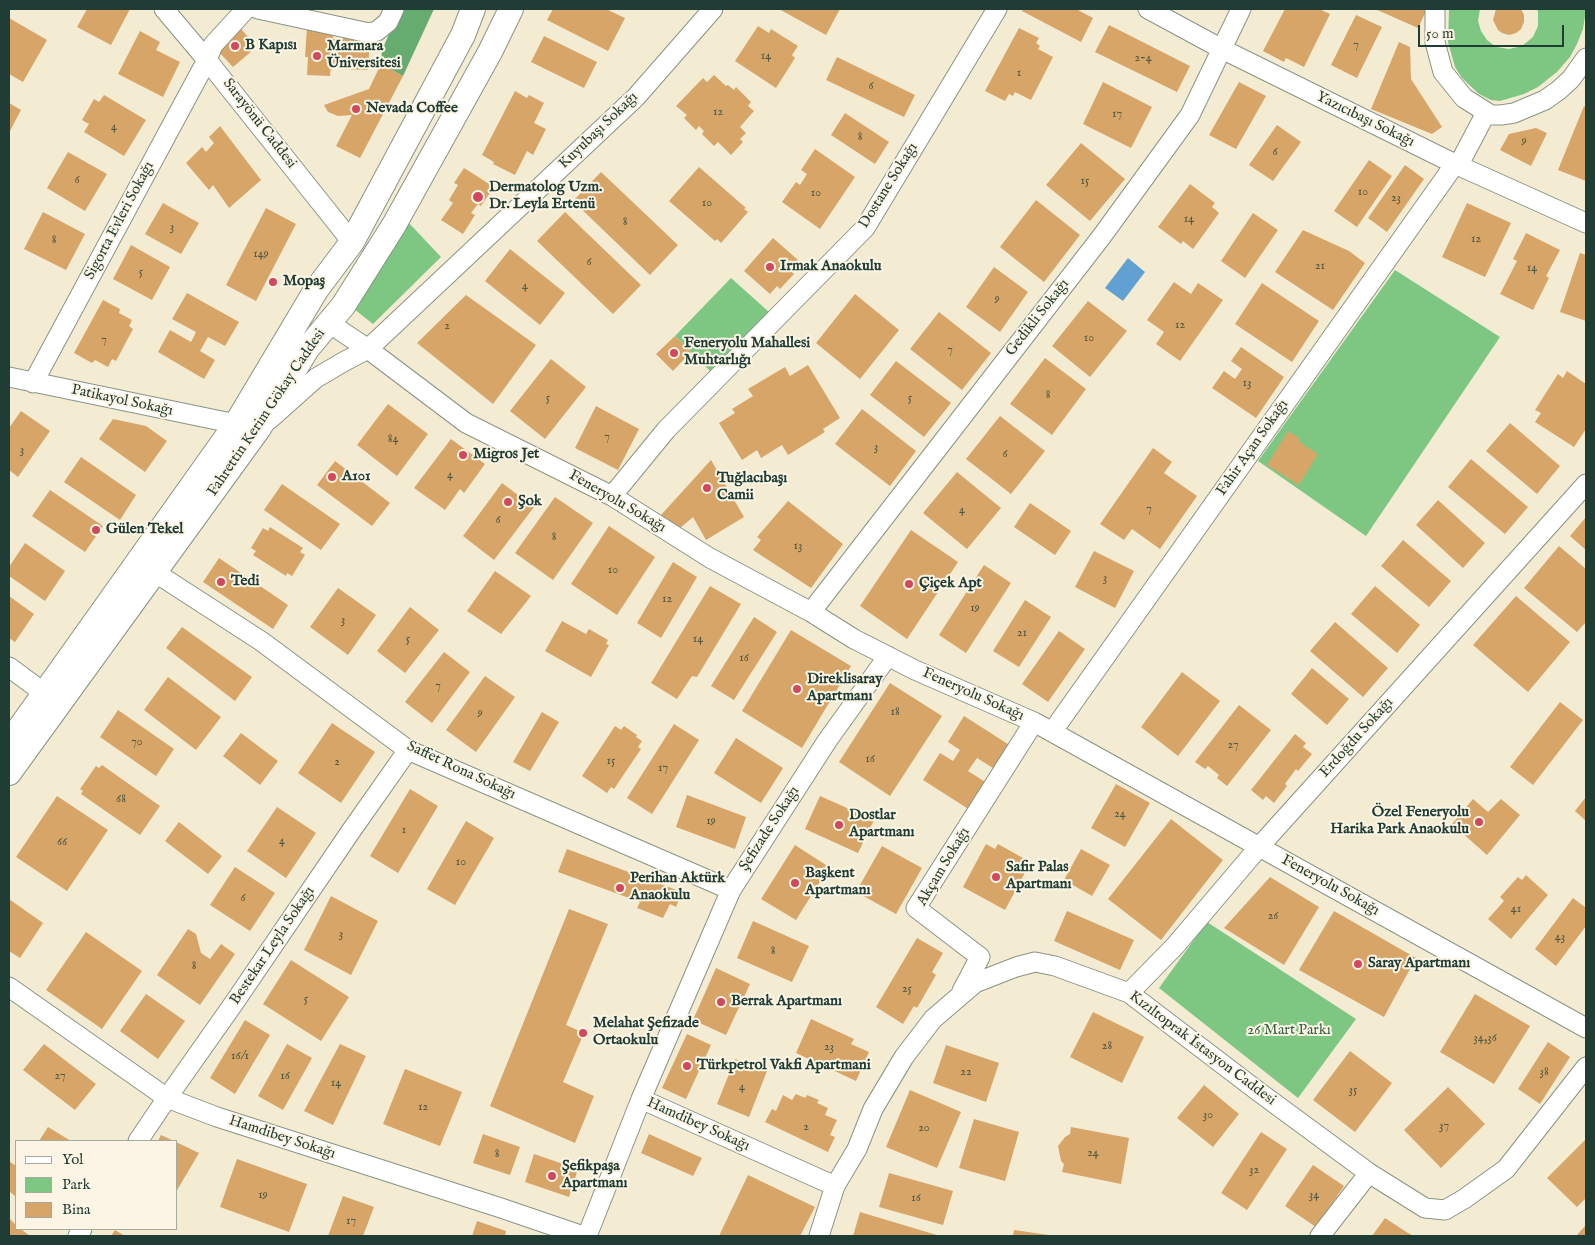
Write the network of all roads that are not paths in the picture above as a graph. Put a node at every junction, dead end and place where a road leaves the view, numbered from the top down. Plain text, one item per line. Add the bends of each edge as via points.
1 (164, 9) edge
2 (246, 9) edge
3 (258, 9) edge
4 (394, 9) edge
5 (473, 9) edge
6 (511, 9) edge
7 (713, 9) edge
8 (997, 9) edge
9 (1148, 9) edge
10 (1241, 9) edge
11 (1435, 9) edge
12 (1222, 49) junction
13 (1586, 58) edge
14 (207, 60) junction
15 (1486, 113) junction
16 (1456, 165) junction
17 (1586, 223) edge
18 (352, 242) junction
19 (329, 323) junction
20 (291, 331) junction
21 (368, 349) junction
22 (9, 377) edge
23 (33, 383) junction
24 (236, 424) junction
25 (259, 428) junction
26 (1586, 484) edge
27 (612, 496) junction
28 (147, 567) junction
29 (811, 612) junction
30 (888, 656) junction
31 (9, 667) edge
32 (44, 693) junction
33 (1034, 722) junction
34 (1052, 732) junction
35 (9, 743) edge
36 (408, 750) junction
37 (9, 774) edge
38 (1259, 847) junction
39 (731, 890) junction
40 (9, 987) edge
41 (1129, 993) junction
42 (960, 995) junction
43 (1586, 1028) edge
44 (1586, 1067) edge
45 (166, 1098) junction
46 (641, 1099) junction
47 (139, 1140) edge
48 (1369, 1172) junction
49 (836, 1186) junction
50 (582, 1236) edge
51 (587, 1236) edge
52 (819, 1236) edge
53 (1320, 1236) edge

1 - 14 street, Sarayönü Caddesi
2 - 14 street, Sigorta Evleri Sokağı via 213,45
3 - 4 street via 369,32 378,31 388,22
5 - 18 main road, Fahrettin Kerim Gökay Caddesi via 463,35
6 - 19 main road, Fahrettin Kerim Gökay Caddesi via 394,225
7 - 21 street, Kuyubaşı Sokağı via 636,97
8 - 27 street, Dostane Sokağı via 865,228 666,430
9 - 12 street, Yazıcıbaşı Sokağı
10 - 12 street, Gedikli Sokağı
11 - 15 street via 1435,42 1444,72 1464,98
12 - 16 street, Yazıcıbaşı Sokağı
12 - 29 street, Gedikli Sokağı via 1190,115 1102,236
13 - 15 street via 1572,79 1545,100 1514,113
14 - 18 street, Sarayönü Caddesi
14 - 23 street, Sigorta Evleri Sokağı
15 - 16 street, Fahir Açan Sokağı
16 - 17 street, Yazıcıbaşı Sokağı
16 - 34 street, Fahir Açan Sokağı
18 - 20 main road, Fahrettin Kerim Gökay Caddesi via 316,290
19 - 20 main road
19 - 21 street, Feneryolu Sokağı
19 - 25 main road, Fahrettin Kerim Gökay Caddesi via 307,349
20 - 24 main road, Fahrettin Kerim Gökay Caddesi
21 - 25 street, Kuyubaşı Sokağı via 316,378
21 - 27 street, Feneryolu Sokağı via 466,423
22 - 23 street, Patikayol Sokağı
23 - 24 street, Patikayol Sokağı
24 - 28 main road, Fahrettin Kerim Gökay Caddesi
25 - 28 main road, Fahrettin Kerim Gökay Caddesi
26 - 38 street, Erdoğdu Sokağı
27 - 29 street, Feneryolu Sokağı via 710,558
28 - 32 main road, Fahrettin Kerim Gökay Caddesi
28 - 36 street, Saffet Rona Sokağı via 261,641
28 - 37 main road, Fahrettin Kerim Gökay Caddesi
29 - 30 street, Feneryolu Sokağı
30 - 33 street, Feneryolu Sokağı
30 - 39 street, Şefizade Sokağı via 827,740
31 - 32 street
32 - 35 main road, Fahrettin Kerim Gökay Caddesi
33 - 34 street, Feneryolu Sokağı
33 - 42 street, Akçam Sokağı via 916,908 980,957
34 - 38 street, Feneryolu Sokağı
36 - 39 street, Saffet Rona Sokağı
36 - 45 street, Bestekar Leyla Sokağı
38 - 41 street, Erdoğdu Sokağı via 1175,946
38 - 43 street, Feneryolu Sokağı
39 - 46 street, Şefizade Sokağı
40 - 45 street, Hamdibey Sokağı
41 - 42 street, Kızıltoprak İstasyon Caddesi via 1036,962 1016,966 975,983
41 - 48 street, Kızıltoprak İstasyon Caddesi
42 - 49 street, Kızıltoprak İstasyon Caddesi via 932,1019 904,1057 872,1109
44 - 48 street, Kızıltoprak İstasyon Caddesi via 1506,1169 1445,1210 1425,1208
45 - 47 street, Bestekar Leyla Sokağı
45 - 50 street, Hamdibey Sokağı
46 - 49 street, Hamdibey Sokağı
46 - 51 street, Hamdibey Sokağı
48 - 53 street
49 - 52 street, Kızıltoprak İstasyon Caddesi

